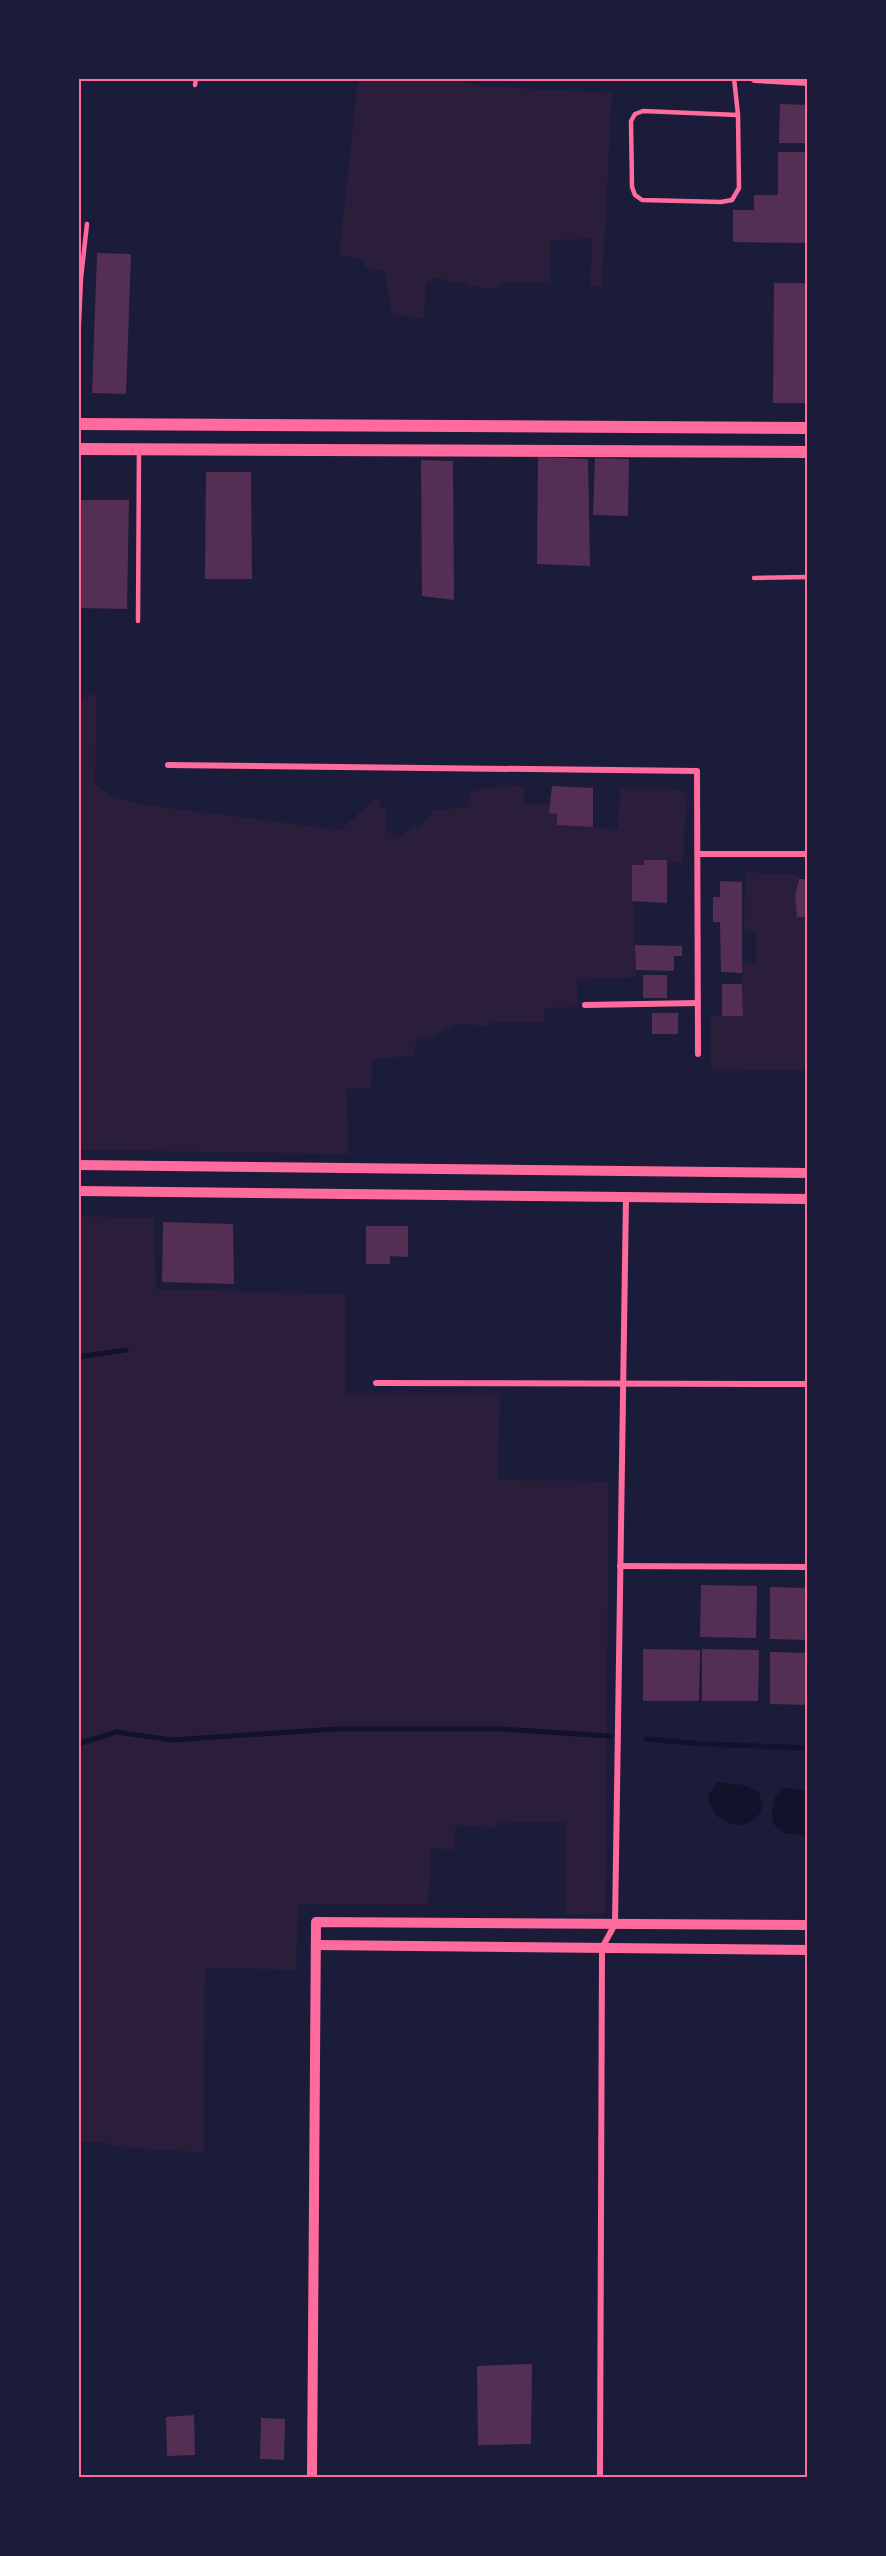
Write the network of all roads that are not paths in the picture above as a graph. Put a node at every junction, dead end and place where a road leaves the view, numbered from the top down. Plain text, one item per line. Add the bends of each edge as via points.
1 (734, 78) edge
2 (755, 78) edge
3 (808, 81) edge
4 (738, 115) junction
5 (87, 224) dead end
6 (78, 345) edge
7 (78, 424) edge
8 (808, 428) edge
9 (78, 449) edge
10 (139, 450) junction
11 (808, 452) edge
12 (808, 577) edge
13 (754, 578) dead end
14 (138, 621) dead end
15 (168, 765) dead end
16 (698, 854) junction
17 (808, 854) edge
18 (698, 1003) junction
19 (585, 1005) dead end
20 (698, 1054) dead end
21 (78, 1165) edge
22 (808, 1173) edge
23 (78, 1191) edge
24 (626, 1197) junction
25 (808, 1199) edge
26 (376, 1383) dead end
27 (623, 1383) junction
28 (808, 1383) edge
29 (620, 1566) junction
30 (808, 1567) edge
31 (615, 1924) junction
32 (808, 1925) edge
33 (316, 1945) junction
34 (602, 1948) junction
35 (808, 1950) edge
36 (312, 2478) edge
37 (600, 2478) edge

1 - 4 lane
2 - 3 street
4 - 4 lane via 739,188 732,200 642,200 635,195 631,121 635,114 643,111
5 - 6 lane
7 - 8 main road
9 - 10 main road
10 - 11 main road
10 - 14 lane
12 - 13 lane
15 - 16 street via 698,771
16 - 17 street
16 - 18 street
18 - 19 street
18 - 20 street
21 - 22 street
23 - 24 street
24 - 25 street
24 - 27 street
26 - 27 street
27 - 28 street
27 - 29 street
29 - 30 street
29 - 31 street
31 - 32 street
31 - 33 street via 316,1922
31 - 34 street
33 - 34 street
33 - 36 street
34 - 35 street
34 - 37 street

